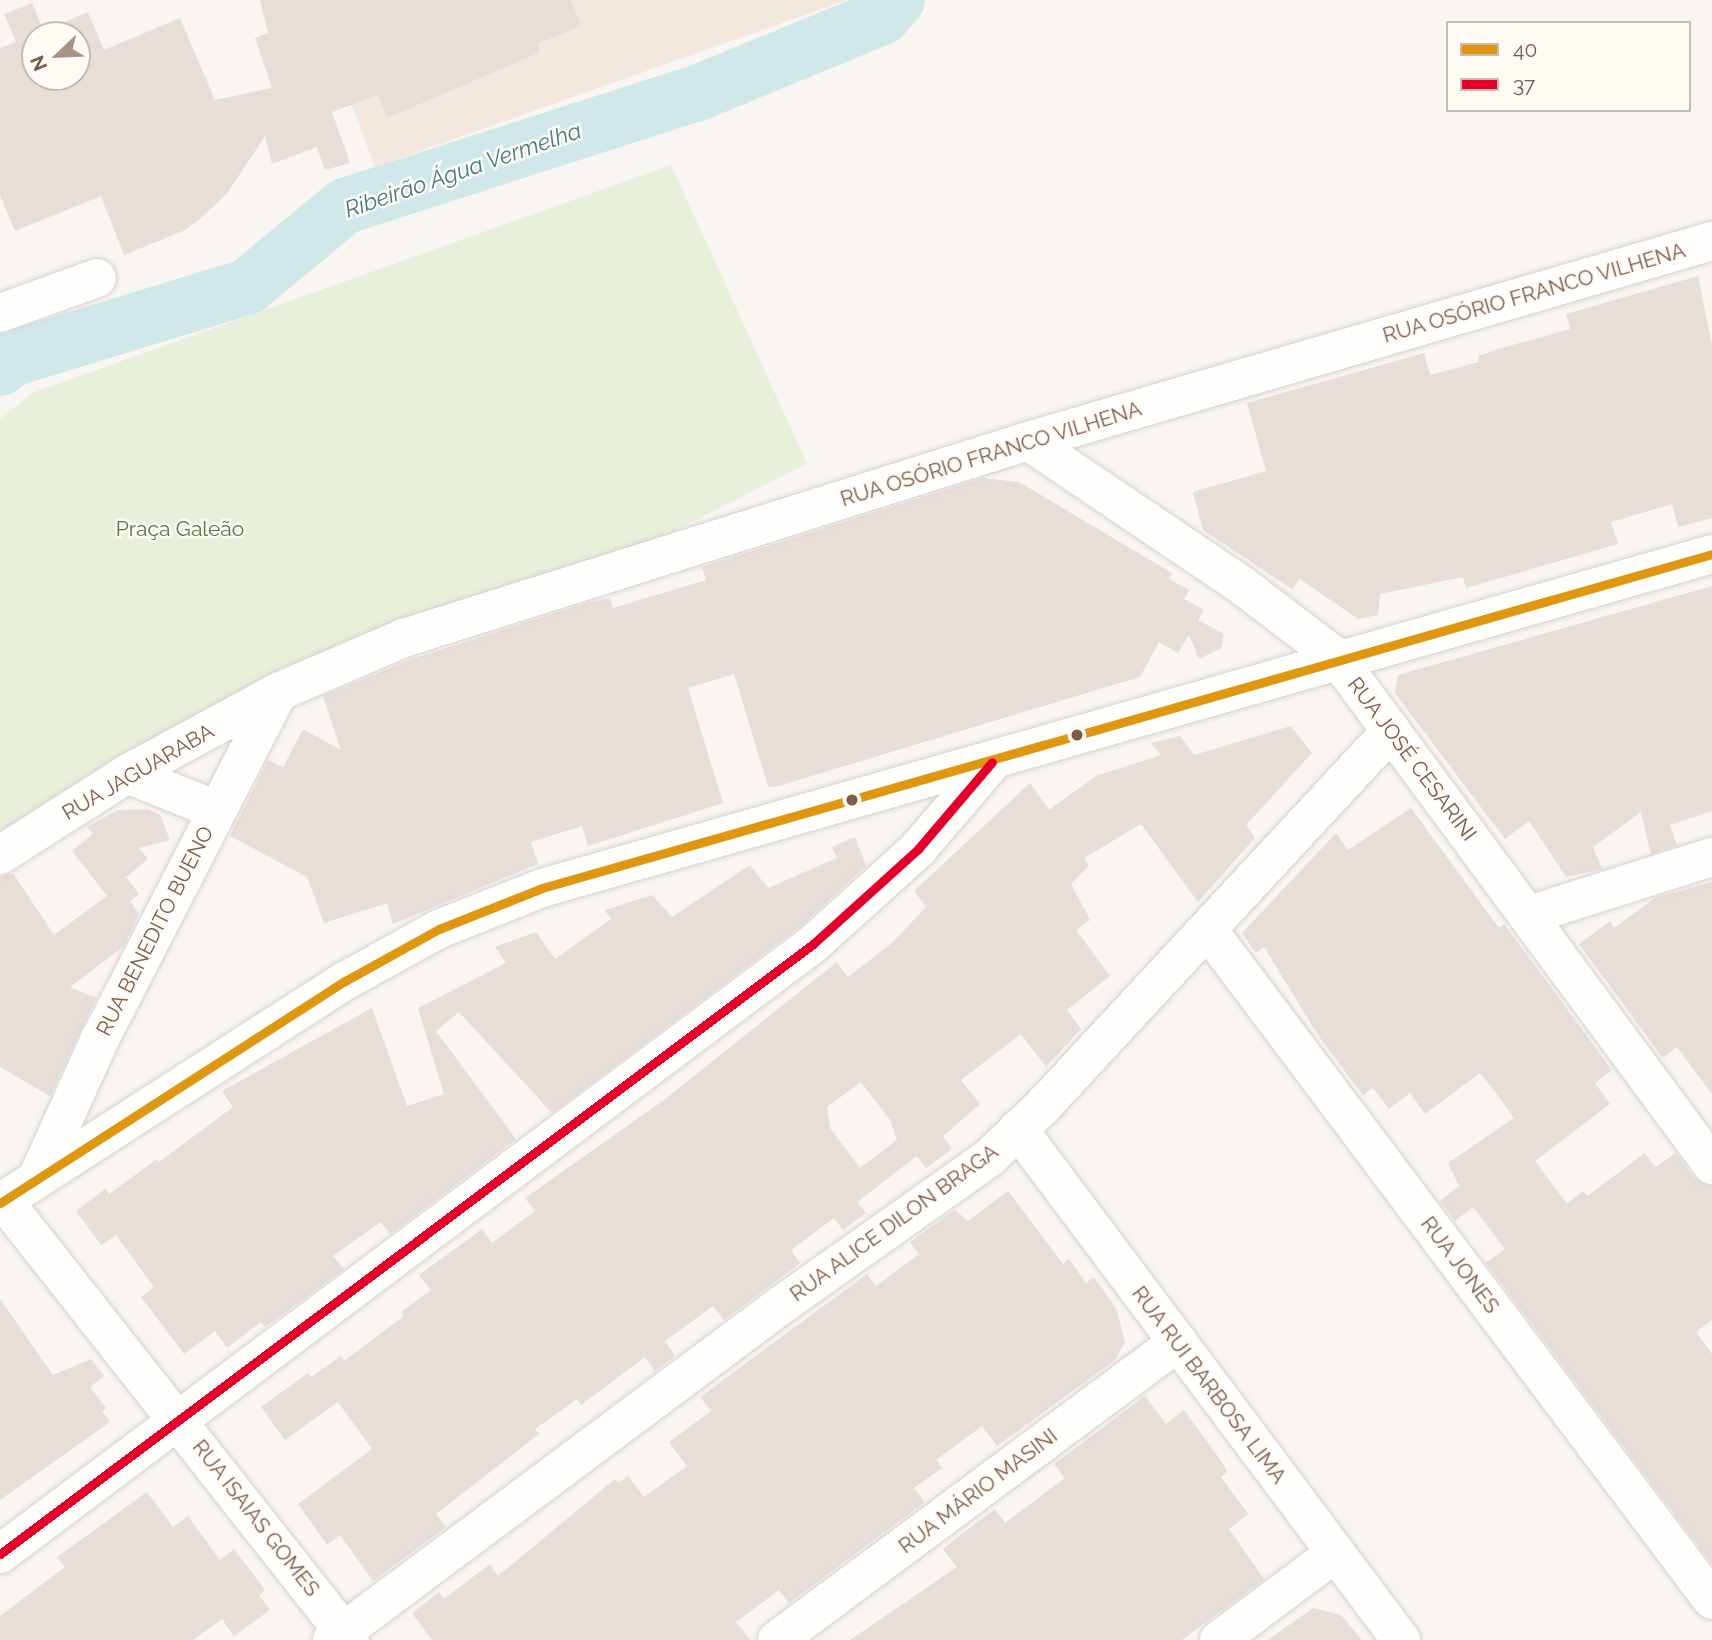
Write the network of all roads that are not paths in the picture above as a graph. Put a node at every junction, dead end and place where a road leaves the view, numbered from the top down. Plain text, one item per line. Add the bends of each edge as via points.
1 (1712, 241) edge
2 (97, 278) dead end
3 (0, 313) edge
4 (1028, 441) junction
5 (1712, 554) edge
6 (1337, 658) junction
7 (278, 692) junction
8 (1391, 731) junction
9 (995, 759) junction
10 (127, 774) junction
11 (217, 810) junction
12 (0, 855) edge
13 (1712, 857) edge
14 (1529, 915) junction
15 (1208, 930) junction
16 (1018, 1129) junction
17 (1712, 1165) edge
18 (40, 1174) junction
19 (2, 1202) edge
20 (1178, 1342) junction
21 (181, 1420) junction
22 (0, 1554) edge
23 (1334, 1554) junction
24 (1712, 1600) edge
25 (342, 1637) edge
26 (777, 1640) edge
27 (1219, 1640) edge
28 (1401, 1640) edge

1 - 4 street, RUA OSÓRIO FRANCO VILHENA
2 - 3 street
4 - 6 street, RUA JOSÉ CESARINI via 1240,584
4 - 7 street, RUA OSÓRIO FRANCO VILHENA via 404,638
5 - 6 street
6 - 8 street, RUA JOSÉ CESARINI
6 - 9 street
7 - 10 street, RUA JAGUARABA
7 - 11 street, RUA BENEDITO BUENO
8 - 14 street, RUA JOSÉ CESARINI
8 - 15 street, RUA ALICE DILON BRAGA
9 - 18 street via 542,888 439,929 345,981
9 - 21 street via 918,849 813,944
10 - 11 street
10 - 12 street, RUA JAGUARABA
11 - 18 street, RUA BENEDITO BUENO via 99,1041
13 - 14 street
14 - 17 street, RUA JOSÉ CESARINI
15 - 16 street, RUA ALICE DILON BRAGA
15 - 24 street, RUA JONES
16 - 20 street, RUA RUI BARBOSA LIMA
16 - 25 street, RUA ALICE DILON BRAGA via 989,1157 784,1303
18 - 19 street
19 - 21 street, RUA ISAIAS GOMES
20 - 23 street, RUA RUI BARBOSA LIMA
20 - 26 street, RUA MÁRIO MASINI
21 - 22 street
21 - 25 street, RUA ISAIAS GOMES
23 - 27 street
23 - 28 street, RUA RUI BARBOSA LIMA

